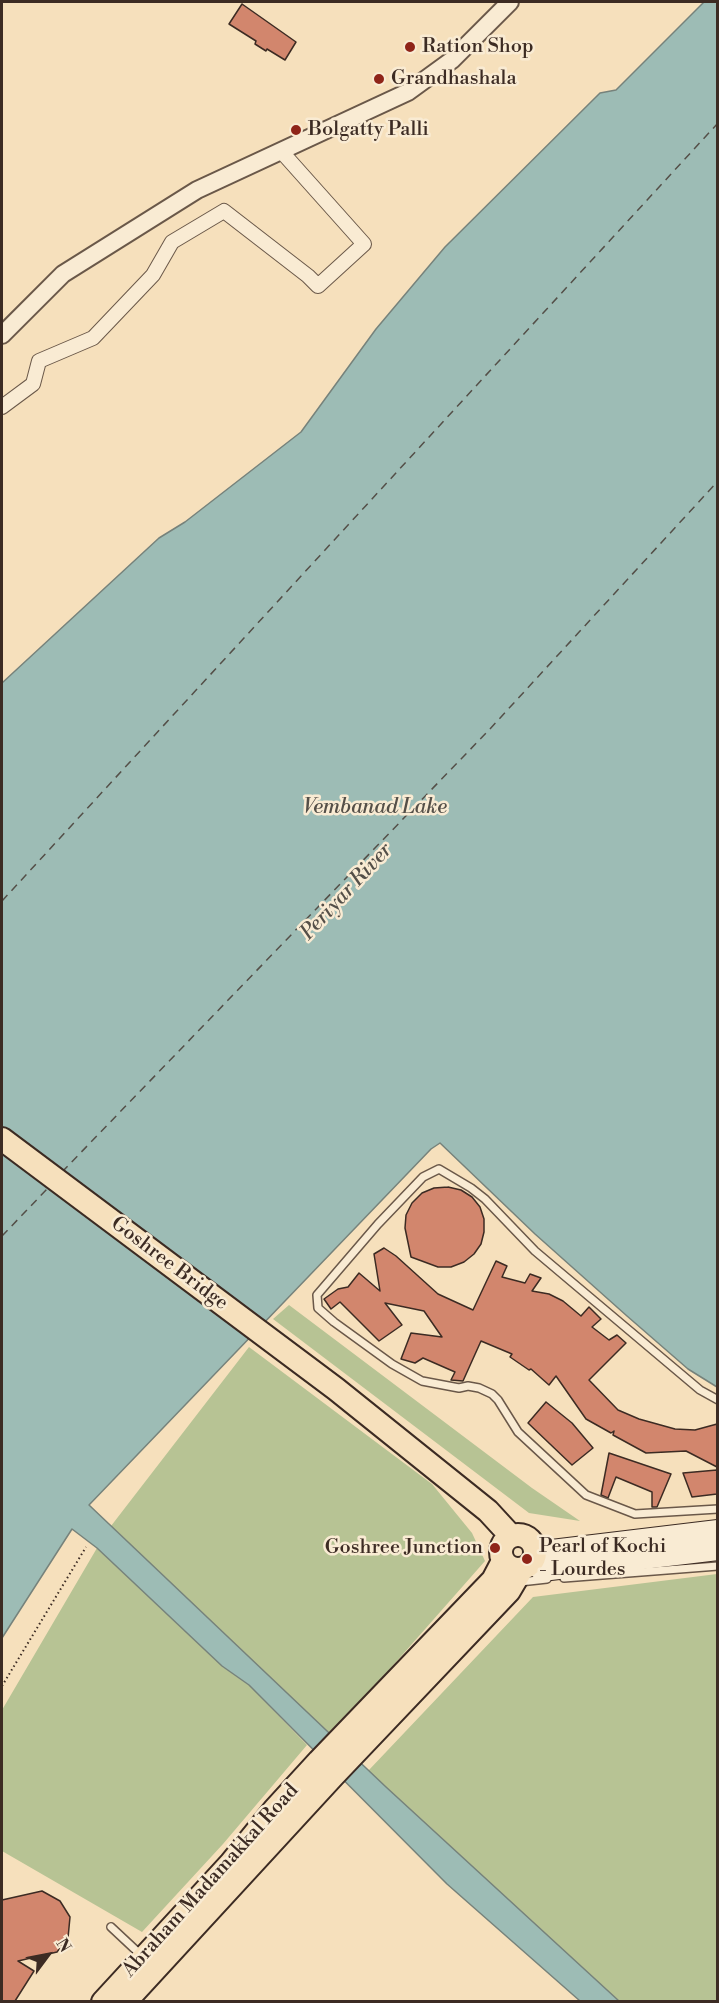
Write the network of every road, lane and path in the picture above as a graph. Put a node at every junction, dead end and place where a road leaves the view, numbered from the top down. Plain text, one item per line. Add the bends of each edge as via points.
1 (510, 2) edge
2 (280, 151) junction
3 (2, 336) edge
4 (2, 407) edge
5 (2, 1139) edge
6 (717, 1400) edge
7 (717, 1509) edge
8 (717, 1530) edge
9 (86, 1547) dead end
10 (717, 1550) edge
11 (520, 1560) junction
12 (717, 1566) edge
13 (2, 1686) edge
14 (326, 1768) junction
15 (111, 1927) dead end
16 (144, 1958) junction
17 (103, 2001) edge
18 (125, 2001) edge

1 - 2 street via 452,60 408,92
2 - 3 street via 197,190 63,274
2 - 4 street via 364,244 318,286 224,211 172,242 153,275 93,338 39,361 33,384
5 - 11 main road, Goshree Bridge via 336,1389 488,1511
6 - 7 lane via 700,1390 535,1251 478,1194 439,1169 423,1177 317,1294 318,1308 392,1364 422,1381 478,1388 492,1395 518,1432 586,1495 635,1514
8 - 11 main road
9 - 13 path
10 - 11 main road
11 - 12 lane
11 - 14 main road via 509,1591
14 - 16 main road, Abraham Madamakkal Road via 275,1809
14 - 18 main road, Abraham Madamakkal Road
15 - 16 lane
16 - 17 main road, Abraham Madamakkal Road

